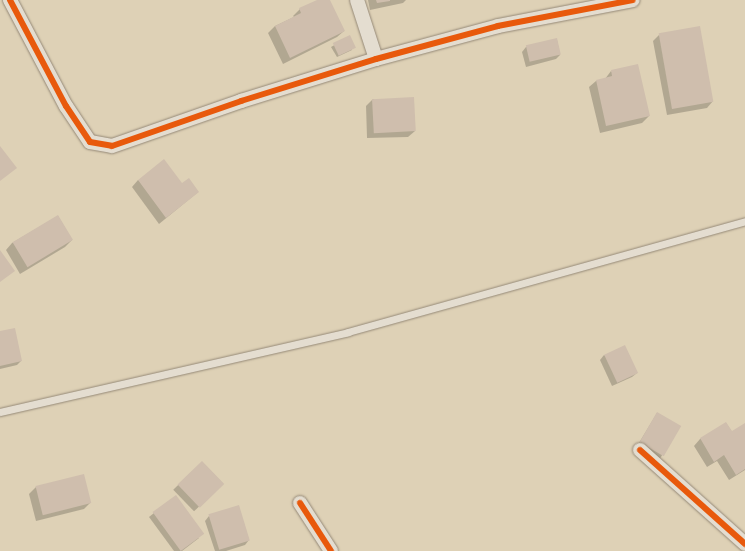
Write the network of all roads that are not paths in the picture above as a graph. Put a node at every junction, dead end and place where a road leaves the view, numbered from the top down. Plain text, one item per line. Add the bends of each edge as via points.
1 (10, 0) edge
2 (358, 0) edge
3 (633, 0) edge
4 (376, 59) junction
5 (745, 221) edge
6 (0, 412) edge
7 (640, 450) dead end
8 (300, 503) dead end
9 (745, 544) edge
10 (331, 551) edge

1 - 4 street via 66,106 90,142 112,146 242,101
2 - 4 street
3 - 4 street via 498,26
5 - 6 lane via 348,332
7 - 9 street
8 - 10 street

